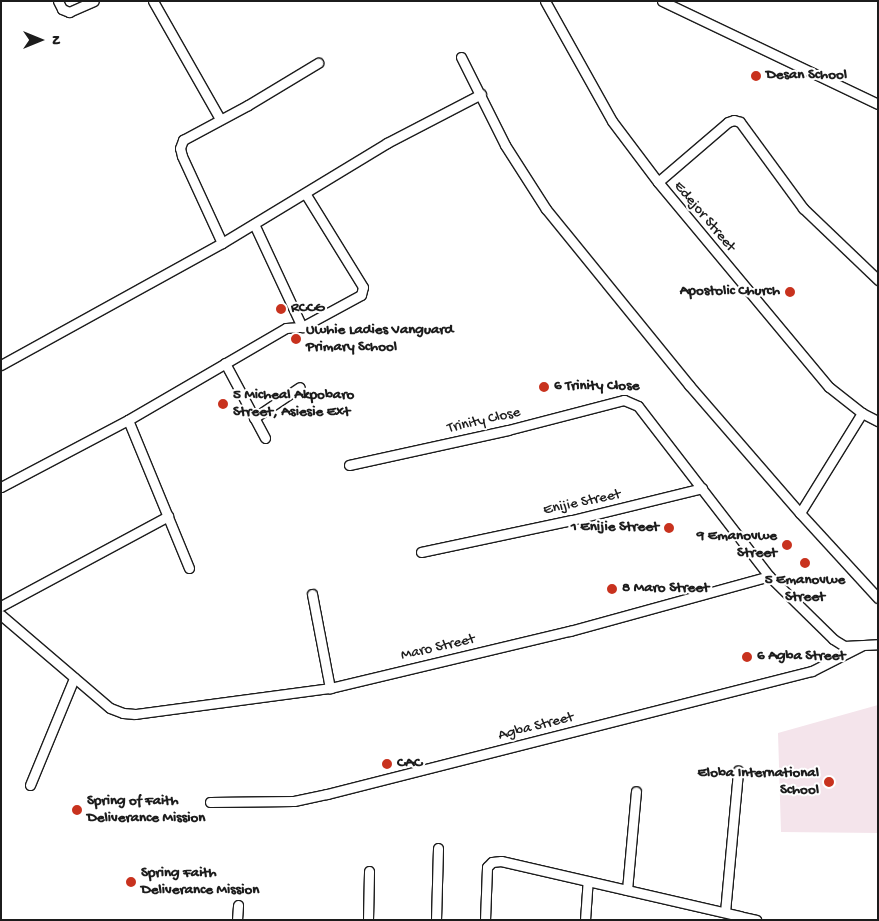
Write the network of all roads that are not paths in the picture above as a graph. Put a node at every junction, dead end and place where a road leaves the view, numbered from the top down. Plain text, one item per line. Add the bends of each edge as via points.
1 (58, 1) edge
2 (94, 1) edge
3 (153, 1) edge
4 (546, 1) edge
5 (662, 1) edge
6 (461, 57) dead end
7 (318, 63) dead end
8 (481, 94) junction
9 (878, 104) edge
10 (220, 119) junction
11 (658, 182) junction
12 (305, 193) junction
13 (254, 224) junction
14 (222, 243) junction
15 (878, 280) edge
16 (302, 327) junction
17 (225, 363) junction
18 (1, 365) edge
19 (300, 387) dead end
20 (862, 413) junction
21 (254, 418) junction
22 (128, 420) junction
23 (878, 421) edge
24 (265, 438) dead end
25 (349, 465) dead end
26 (1, 487) edge
27 (702, 488) junction
28 (800, 513) junction
29 (168, 516) junction
30 (421, 552) dead end
31 (189, 568) dead end
32 (769, 576) junction
33 (312, 594) dead end
34 (878, 598) edge
35 (1, 606) edge
36 (1, 615) edge
37 (878, 644) edge
38 (861, 646) junction
39 (74, 678) junction
40 (330, 688) junction
41 (738, 771) dead end
42 (30, 785) dead end
43 (636, 791) dead end
44 (210, 802) dead end
45 (438, 848) dead end
46 (368, 871) dead end
47 (588, 881) junction
48 (627, 890) junction
49 (238, 905) dead end
50 (725, 912) junction
51 (237, 920) edge
52 (368, 920) edge
53 (436, 920) edge
54 (485, 920) edge
55 (585, 920) edge
56 (756, 920) edge

1 - 2 street via 62,9 69,12
3 - 10 street
4 - 11 street, Edejor Street via 612,121
5 - 9 street
6 - 8 street
7 - 10 street
8 - 12 street via 387,143
8 - 28 street via 505,145 546,209 689,385
10 - 14 street via 183,140 180,148
11 - 15 street via 728,122 740,122 803,208
11 - 20 street, Edejor Street via 829,387
12 - 13 street
12 - 16 street via 363,287 361,295
13 - 14 street
13 - 16 street
14 - 18 street
16 - 17 street via 286,328
17 - 21 street
17 - 22 street
19 - 21 street
20 - 23 street, Edejor Street
20 - 28 street
21 - 24 street
22 - 26 street
22 - 29 street
25 - 27 street, Trinity Close via 508,430 624,400 638,406
27 - 30 street, Enijie Street
27 - 32 street
28 - 34 street
29 - 31 street
29 - 35 street
32 - 38 street via 833,638 844,646
32 - 40 street, Maro Street via 570,630
33 - 40 street
36 - 39 street
37 - 38 street
38 - 44 street, Agba Street via 812,670 294,802
39 - 40 street, Maro Street via 110,708 135,714
39 - 42 street
41 - 50 street
43 - 48 street
45 - 53 street
46 - 52 street
47 - 48 street
47 - 54 street via 501,861 492,862 487,867
47 - 55 street
48 - 50 street
49 - 51 street
50 - 56 street

